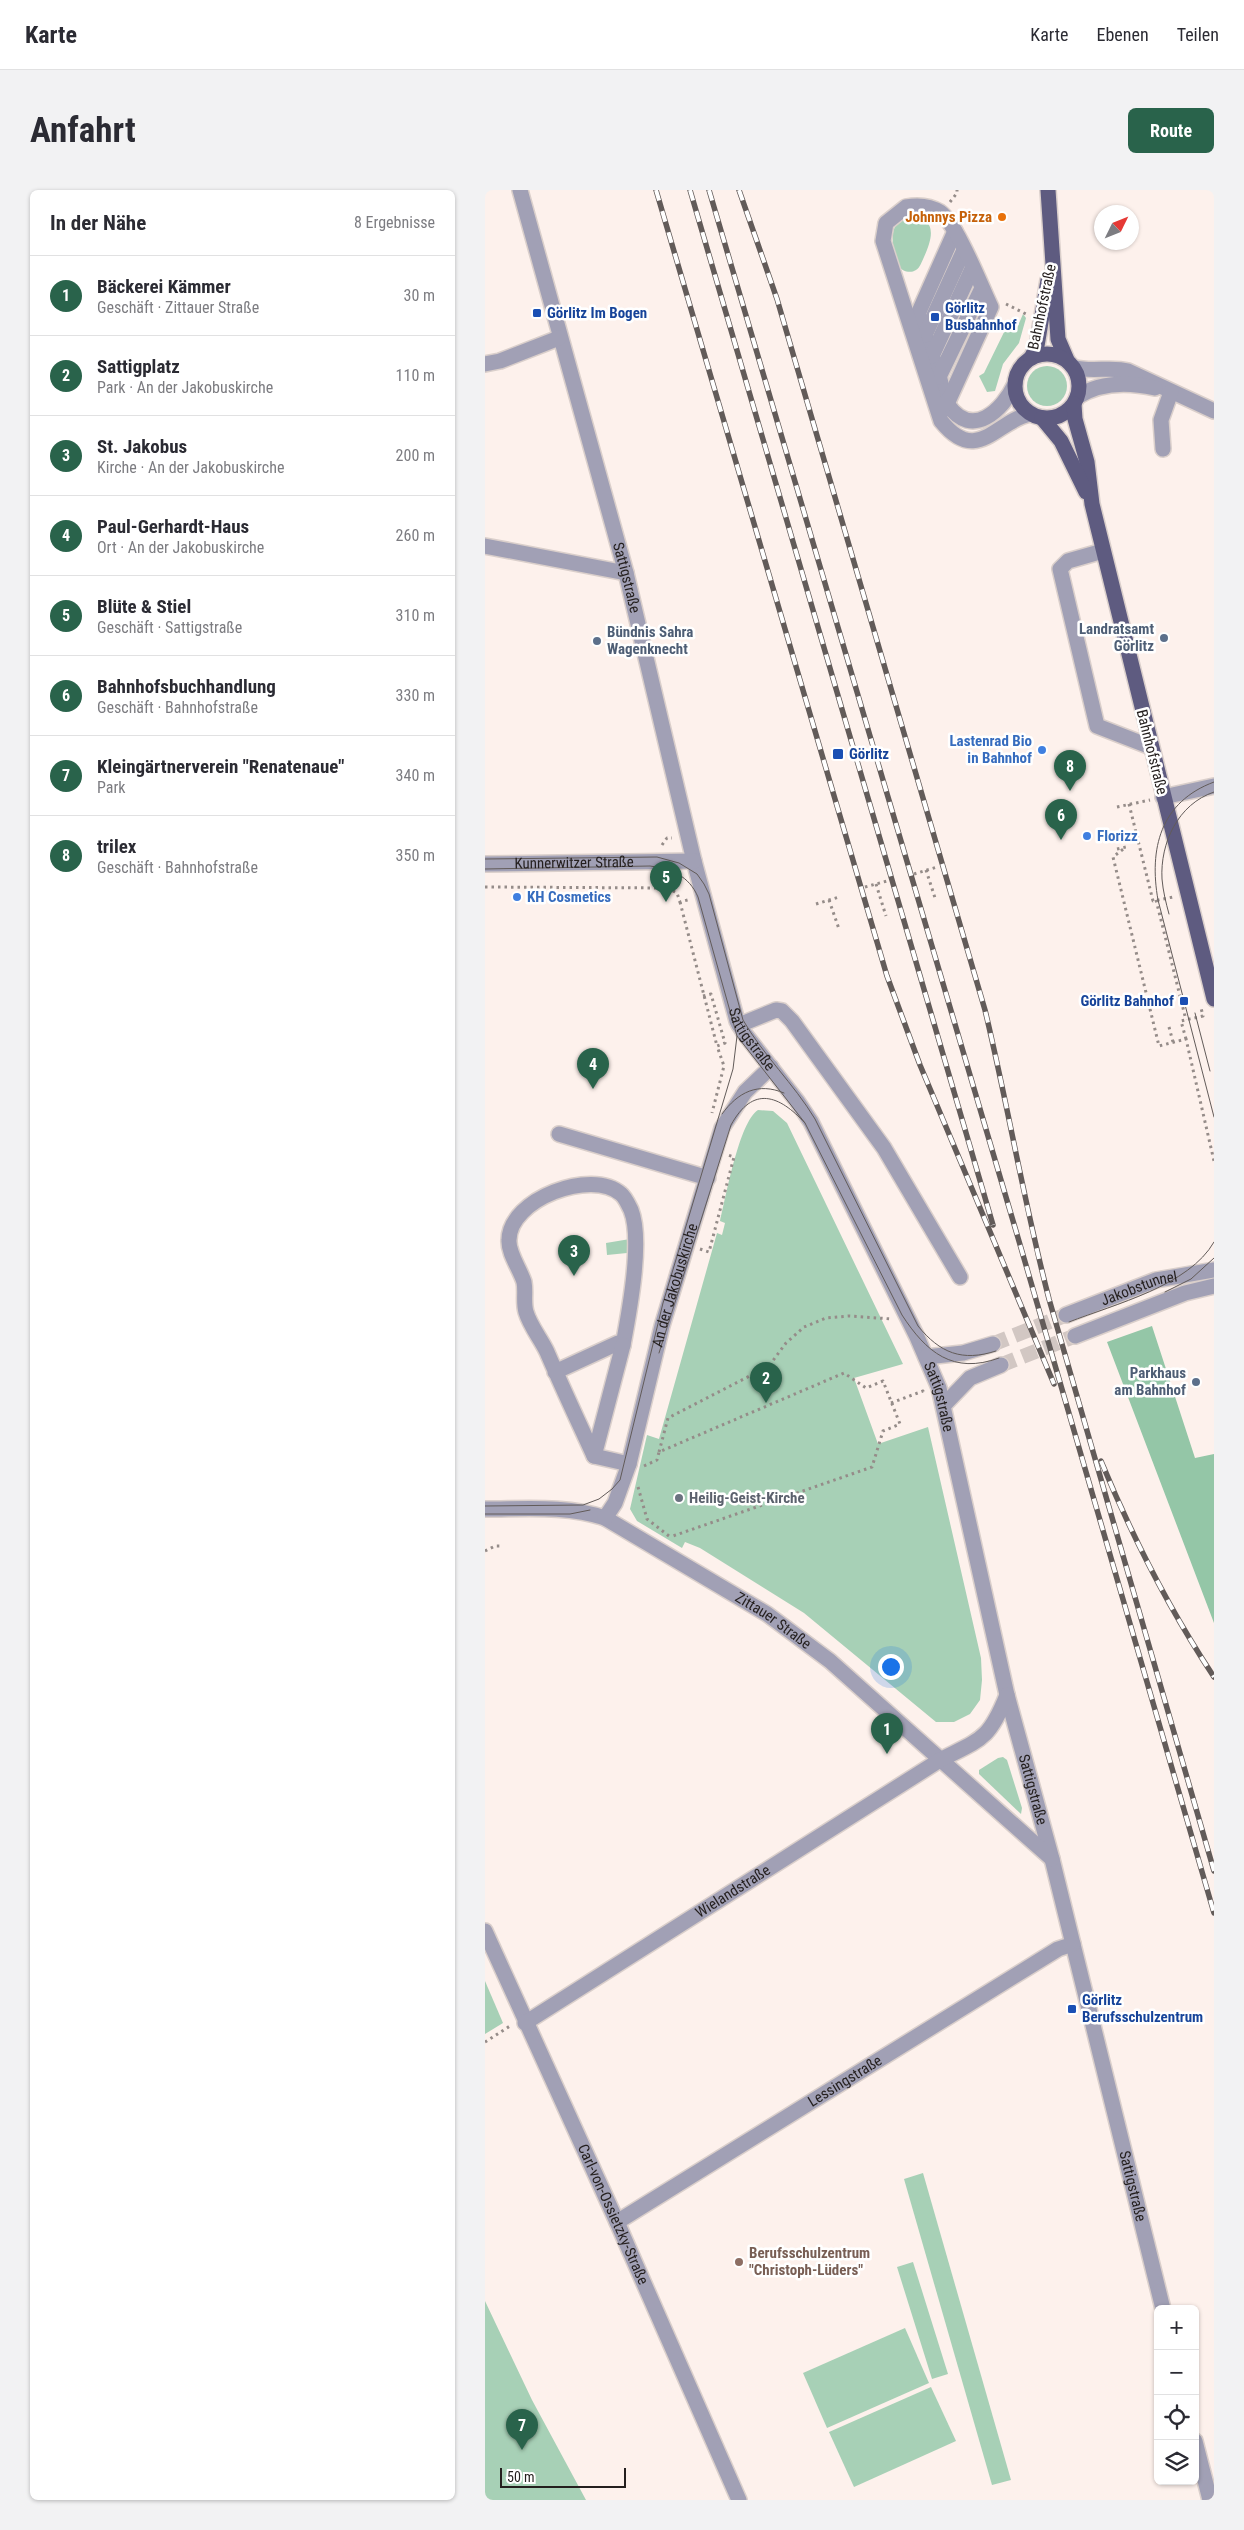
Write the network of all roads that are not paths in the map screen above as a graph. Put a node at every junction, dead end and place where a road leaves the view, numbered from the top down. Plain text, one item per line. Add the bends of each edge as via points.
1 (520, 190) edge
2 (1048, 190) edge
3 (955, 231) junction
4 (964, 250) junction
5 (1053, 256) junction
6 (972, 269) junction
7 (982, 288) junction
8 (925, 335) junction
9 (559, 338) junction
10 (932, 356) junction
11 (1031, 358) junction
12 (485, 364) edge
13 (1070, 364) junction
14 (939, 377) junction
15 (1015, 384) junction
16 (1171, 392) junction
17 (1075, 401) junction
18 (947, 404) junction
19 (1214, 411) edge
20 (1036, 416) junction
21 (1163, 449) dead end
22 (1092, 504) junction
23 (485, 546) edge
24 (1103, 551) junction
25 (626, 573) junction
26 (1151, 747) junction
27 (1214, 786) edge
28 (1163, 797) junction
29 (693, 861) junction
30 (485, 864) edge
31 (1214, 999) edge
32 (739, 1025) junction
33 (771, 1067) junction
34 (559, 1134) dead end
35 (708, 1178) junction
36 (1214, 1270) edge
37 (960, 1277) dead end
38 (1214, 1286) edge
39 (1066, 1315) tunnel mouth
40 (1075, 1336) tunnel mouth
41 (993, 1344) tunnel mouth
42 (623, 1345) junction
43 (926, 1357) junction
44 (1001, 1365) tunnel mouth
45 (555, 1372) junction
46 (944, 1405) junction
47 (594, 1456) junction
48 (629, 1464) junction
49 (485, 1509) edge
50 (605, 1518) junction
51 (1007, 1695) junction
52 (940, 1760) junction
53 (1052, 1859) junction
54 (485, 1931) edge
55 (1073, 1944) junction
56 (525, 2023) junction
57 (617, 2222) junction
58 (1162, 2305) edge
59 (1199, 2457) edge
60 (739, 2500) edge
61 (1210, 2500) edge

1 - 9 street, Sattigstraße
2 - 5 main road, Bahnhofstraße
3 - 4 street
3 - 8 street via 918,314
3 - 20 street via 940,213 913,206 898,211 883,231 885,251 938,414 955,434 976,441 990,437 1013,420
4 - 6 street
4 - 8 street
5 - 11 main road, Bahnhofstraße via 1036,350
5 - 13 main road, Bahnhofstraße via 1058,339
6 - 7 street
6 - 10 street
7 - 14 street
7 - 18 street via 991,307
8 - 10 street
9 - 12 street
9 - 25 street, Sattigstraße
10 - 14 street
11 - 13 main road, Bahnhofstraße via 1048,354
11 - 15 main road, Bahnhofstraße via 1019,370
13 - 16 street via 1081,369 1120,369
13 - 17 main road, Bahnhofstraße via 1079,382
14 - 18 street
15 - 18 street via 1005,404 982,420 962,417
15 - 20 main road, Bahnhofstraße via 1017,398
16 - 17 street via 1120,384 1093,388
16 - 19 street
16 - 21 street via 1161,420
17 - 20 main road via 1059,416
17 - 22 main road, Bahnhofstraße via 1075,419 1085,453
20 - 22 main road, Bahnhofstraße via 1064,446
22 - 24 main road, Bahnhofstraße
23 - 25 street
24 - 26 main road, Bahnhofstraße
24 - 26 street via 1068,561 1060,569 1098,731
25 - 29 street, Sattigstraße
26 - 28 main road, Bahnhofstraße
27 - 28 street
28 - 31 main road, Bahnhofstraße
29 - 30 street, Kunnerwitzer Straße
29 - 32 street, Sattigstraße
32 - 33 street, Sattigstraße
32 - 37 street via 779,1010 792,1021 884,1148
33 - 35 street, An der Jakobuskirche via 745,1092 727,1118
33 - 43 street, Sattigstraße via 811,1122
34 - 35 street
35 - 48 street, An der Jakobuskirche via 662,1326
36 - 39 street, Jakobstunnel via 1156,1280
38 - 40 street, Jakobstunnel via 1185,1293
41 - 43 street via 963,1354
42 - 45 street via 618,1344
42 - 45 street via 633,1296 635,1224 631,1210 621,1194 608,1188 590,1185 558,1189 520,1211 511,1225 508,1241 523,1282 526,1313
42 - 47 street
43 - 46 street, Sattigstraße
44 - 46 street via 970,1378
45 - 47 street
46 - 51 street, Sattigstraße
47 - 48 street
48 - 50 street, An der Jakobuskirche via 615,1503
49 - 50 street, Zittauer Straße via 586,1511
50 - 52 street, Zittauer Straße via 767,1614 830,1661
51 - 52 street via 996,1721 984,1737
51 - 53 street, Sattigstraße
52 - 53 street, Sattigstraße
52 - 56 street, Wielandstraße
53 - 55 street, Sattigstraße
54 - 56 street, Carl-von-Ossietzky-Straße
55 - 57 street, Lessingstraße via 1058,1949
55 - 58 street, Sattigstraße
56 - 57 street, Carl-von-Ossietzky-Straße
57 - 60 street, Carl-von-Ossietzky-Straße
59 - 61 street

